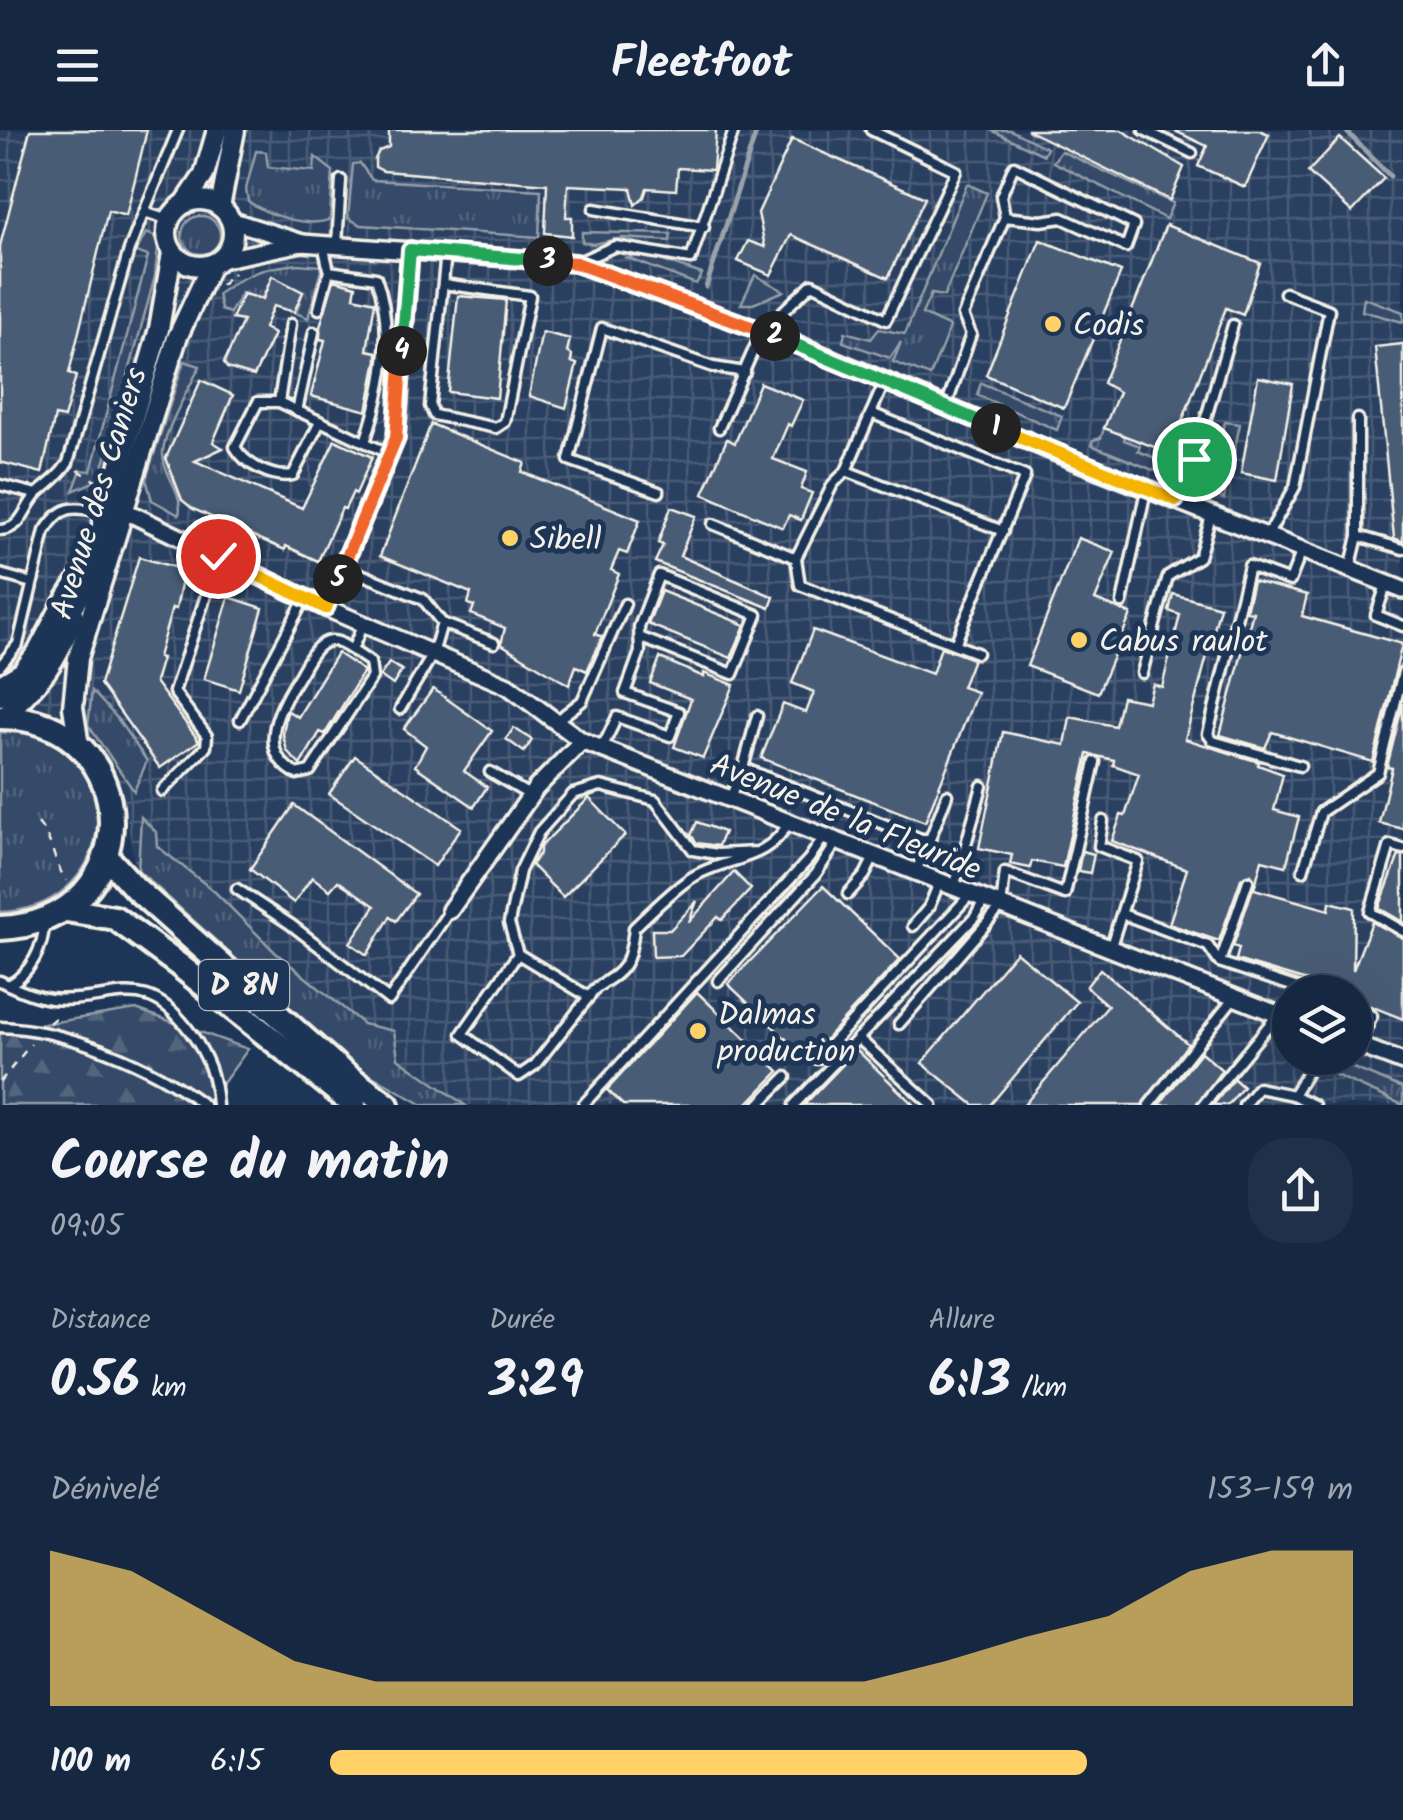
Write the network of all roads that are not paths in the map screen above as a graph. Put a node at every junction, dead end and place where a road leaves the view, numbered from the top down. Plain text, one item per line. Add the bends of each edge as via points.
1 (178, 130) edge
2 (217, 130) edge
3 (235, 130) edge
4 (734, 130) edge
5 (871, 130) edge
6 (1144, 130) edge
7 (1192, 154) dead end
8 (341, 180) dead end
9 (185, 203) junction
10 (594, 209) dead end
11 (144, 212) junction
12 (225, 214) junction
13 (1005, 217) junction
14 (169, 220) junction
15 (704, 227) junction
16 (302, 243) junction
17 (330, 244) junction
18 (410, 250) junction
19 (172, 252) junction
20 (446, 253) junction
21 (216, 262) junction
22 (576, 263) junction
23 (329, 271) junction
24 (443, 284) junction
25 (1285, 293) dead end
26 (319, 309) dead end
27 (291, 324) dead end
28 (1233, 326) dead end
29 (314, 332) dead end
30 (762, 332) junction
31 (745, 372) junction
32 (886, 382) junction
33 (279, 402) junction
34 (946, 406) junction
35 (297, 411) junction
36 (871, 413) junction
37 (1358, 419) dead end
38 (320, 422) junction
39 (720, 428) dead end
40 (365, 442) junction
41 (390, 454) junction
42 (846, 471) junction
43 (0, 485) edge
44 (1146, 489) junction
45 (659, 492) dead end
46 (36, 494) junction
47 (1176, 500) junction
48 (114, 512) junction
49 (1212, 514) junction
50 (713, 524) dead end
51 (0, 530) edge
52 (1003, 531) junction
53 (1267, 536) junction
54 (1358, 536) junction
55 (1403, 549) edge
56 (1302, 550) junction
57 (218, 556) junction
58 (796, 558) junction
59 (1350, 569) junction
60 (89, 572) joint
61 (0, 574) edge
62 (361, 574) dead end
63 (32, 583) junction
64 (1387, 583) junction
65 (1403, 590) edge
66 (306, 598) junction
67 (1122, 603) dead end
68 (624, 604) dead end
69 (326, 608) junction
70 (442, 623) junction
71 (363, 624) junction
72 (1403, 626) edge
73 (639, 637) junction
74 (494, 643) dead end
75 (955, 644) junction
76 (352, 650) junction
77 (977, 653) dead end
78 (434, 654) junction
79 (0, 666) edge
80 (1403, 672) edge
81 (1142, 673) dead end
82 (626, 693) junction
83 (1, 708) edge
84 (400, 708) dead end
85 (757, 716) dead end
86 (616, 717) junction
87 (240, 720) dead end
88 (554, 723) junction
89 (582, 741) junction
90 (79, 746) junction
91 (601, 750) junction
92 (1095, 762) dead end
93 (1300, 766) dead end
94 (743, 768) junction
95 (490, 772) dead end
96 (982, 786) dead end
97 (162, 791) dead end
98 (531, 796) junction
99 (947, 796) dead end
100 (730, 800) junction
101 (1103, 821) dead end
102 (788, 822) junction
103 (831, 839) junction
104 (921, 839) junction
105 (1403, 849) edge
106 (756, 852) junction
107 (107, 856) junction
108 (874, 857) junction
109 (1303, 871) dead end
110 (916, 874) junction
111 (1248, 882) dead end
112 (946, 886) junction
113 (237, 889) dead end
114 (848, 894) dead end
115 (977, 897) junction
116 (68, 898) junction
117 (1001, 907) junction
118 (450, 910) joint
119 (1122, 914) junction
120 (44, 922) junction
121 (913, 926) dead end
122 (0, 928) edge
123 (1403, 930) edge
124 (1110, 949) junction
125 (518, 954) junction
126 (1219, 962) junction
127 (1272, 979) edge
128 (718, 981) dead end
129 (4, 983) edge
130 (588, 997) junction
131 (1234, 997) junction
132 (1272, 1011) edge
133 (900, 1024) dead end
134 (0, 1026) edge
135 (1272, 1029) edge
136 (858, 1038) junction
137 (1372, 1051) edge
138 (817, 1059) dead end
139 (1403, 1062) edge
140 (1305, 1075) edge
141 (786, 1077) dead end
142 (1293, 1095) junction
143 (204, 1105) edge
144 (217, 1105) edge
145 (354, 1105) edge
146 (387, 1105) edge
147 (583, 1105) edge
148 (758, 1105) edge
149 (794, 1105) edge
150 (932, 1105) edge
151 (1150, 1105) edge
152 (1203, 1105) edge
153 (1244, 1105) edge
154 (1314, 1105) edge

1 - 11 lane
2 - 9 street via 204,175
3 - 12 street
4 - 15 lane
5 - 30 lane via 956,171 886,320 812,284
6 - 7 lane
8 - 17 lane
9 - 12 street via 203,200
9 - 14 street
10 - 15 lane
11 - 14 lane
11 - 46 lane via 68,463
12 - 16 street
12 - 21 street via 232,242
13 - 13 lane via 1001,196 1014,166 1134,225 1126,247 1062,218
13 - 34 lane via 963,315 971,334
14 - 19 street
15 - 22 lane via 691,259 614,246
16 - 17 street
16 - 21 street
17 - 18 street
17 - 23 lane
18 - 20 street
18 - 41 street
19 - 21 street via 190,265
19 - 48 street, Avenue des Caniers
20 - 22 street
20 - 24 lane
21 - 48 street, Avenue des Caniers via 177,338
22 - 30 street
23 - 26 lane
23 - 40 lane via 376,278 386,304 385,351
24 - 24 lane via 430,406 434,415 496,428 505,422 530,296
25 - 53 lane via 1329,310 1295,487
27 - 33 lane
28 - 47 lane
29 - 35 lane
30 - 31 lane
30 - 32 street
31 - 39 lane
31 - 45 lane via 602,328 569,460
32 - 34 street
32 - 36 lane
33 - 35 lane
33 - 38 lane via 258,402 236,447 241,458 280,478 293,475
34 - 44 street
35 - 38 lane
36 - 42 lane
36 - 52 lane via 1025,476
37 - 54 lane
38 - 40 lane
40 - 41 lane
41 - 69 street
42 - 52 lane
42 - 58 lane
43 - 46 lane
44 - 47 street
44 - 67 lane
46 - 51 lane via 20,522
47 - 49 street
48 - 57 street, Avenue de la Fleuride
48 - 60 street, Avenue des Caniers
48 - 63 lane via 65,509 54,516
48 - 90 street, Avenue des Caniers via 78,658 73,707
49 - 53 street
49 - 81 lane via 1200,557 1168,576
50 - 58 lane
52 - 75 lane
53 - 56 street
54 - 55 lane
54 - 59 lane
56 - 59 street
56 - 93 lane via 1290,582 1248,566 1208,734
57 - 66 street, Avenue de la Fleuride
57 - 97 lane via 174,692 207,736 206,747
58 - 75 lane via 800,585
59 - 64 street
60 - 83 highway via 42,654
61 - 63 lane
62 - 70 lane via 424,599
63 - 79 lane via 18,644
64 - 65 street
64 - 72 lane via 1376,615
66 - 69 street, Avenue de la Fleuride
66 - 87 lane
68 - 88 lane via 582,701
69 - 71 street, Avenue de la Fleuride
70 - 74 lane
70 - 78 lane
71 - 76 lane
71 - 78 street, Avenue de la Fleuride
73 - 73 lane via 659,575 757,615 732,674
73 - 82 lane
75 - 77 lane
76 - 76 lane via 335,640 314,651 275,718 276,753 297,774 310,771 372,677 370,662
78 - 84 lane
78 - 88 street, Avenue de la Fleuride via 508,686
80 - 109 lane via 1378,773 1321,812
82 - 86 lane
82 - 86 lane via 679,712 670,736
83 - 90 main road via 52,727
85 - 94 lane
86 - 91 lane
88 - 89 street, Avenue de la Fleuride
89 - 91 street, Avenue de la Fleuride
89 - 98 street
90 - 107 main road via 106,789 112,823
91 - 100 street, Avenue de la Fleuride
92 - 117 lane via 1065,894 1004,872
94 - 100 lane
94 - 104 lane
95 - 98 lane
96 - 112 lane
98 - 118 street
99 - 104 lane via 930,838
100 - 102 street, Avenue de la Fleuride
101 - 119 lane via 1099,846 1138,860
102 - 103 street, Avenue de la Fleuride
102 - 106 lane via 779,841
103 - 108 street, Avenue de la Fleuride
103 - 128 lane via 816,874
103 - 147 lane
104 - 110 lane
105 - 123 lane via 1390,845 1370,912
106 - 125 lane via 693,850 654,800 601,786 572,794 538,832 520,871 509,923
106 - 130 lane via 690,878 634,928 621,972
107 - 116 main road via 90,886
107 - 146 main road, D 8N via 135,888
108 - 110 street, Avenue de la Fleuride
108 - 114 lane
110 - 112 street, Avenue de la Fleuride
111 - 126 lane
112 - 115 street, Avenue de la Fleuride
112 - 121 lane
113 - 118 lane via 389,1000
115 - 117 street, Avenue de la Fleuride
115 - 136 lane via 975,917
115 - 138 lane
116 - 120 main road
116 - 145 main road, D 8N via 115,918
117 - 124 street, Avenue de la Fleuride
117 - 133 lane
119 - 124 lane
119 - 126 lane via 1208,946
120 - 122 main road
120 - 129 lane via 31,966
124 - 131 street, Avenue de la Fleuride
125 - 130 lane
125 - 130 lane via 462,1034 519,1076
126 - 127 lane
129 - 144 lane via 54,999 131,992 167,1004 210,1062
131 - 132 street, Avenue de la Fleuride
131 - 151 lane
134 - 143 lane via 105,1051
135 - 152 lane
136 - 149 lane
136 - 150 lane
137 - 139 street
140 - 142 lane
141 - 148 lane
142 - 153 lane via 1258,1088
142 - 154 lane

